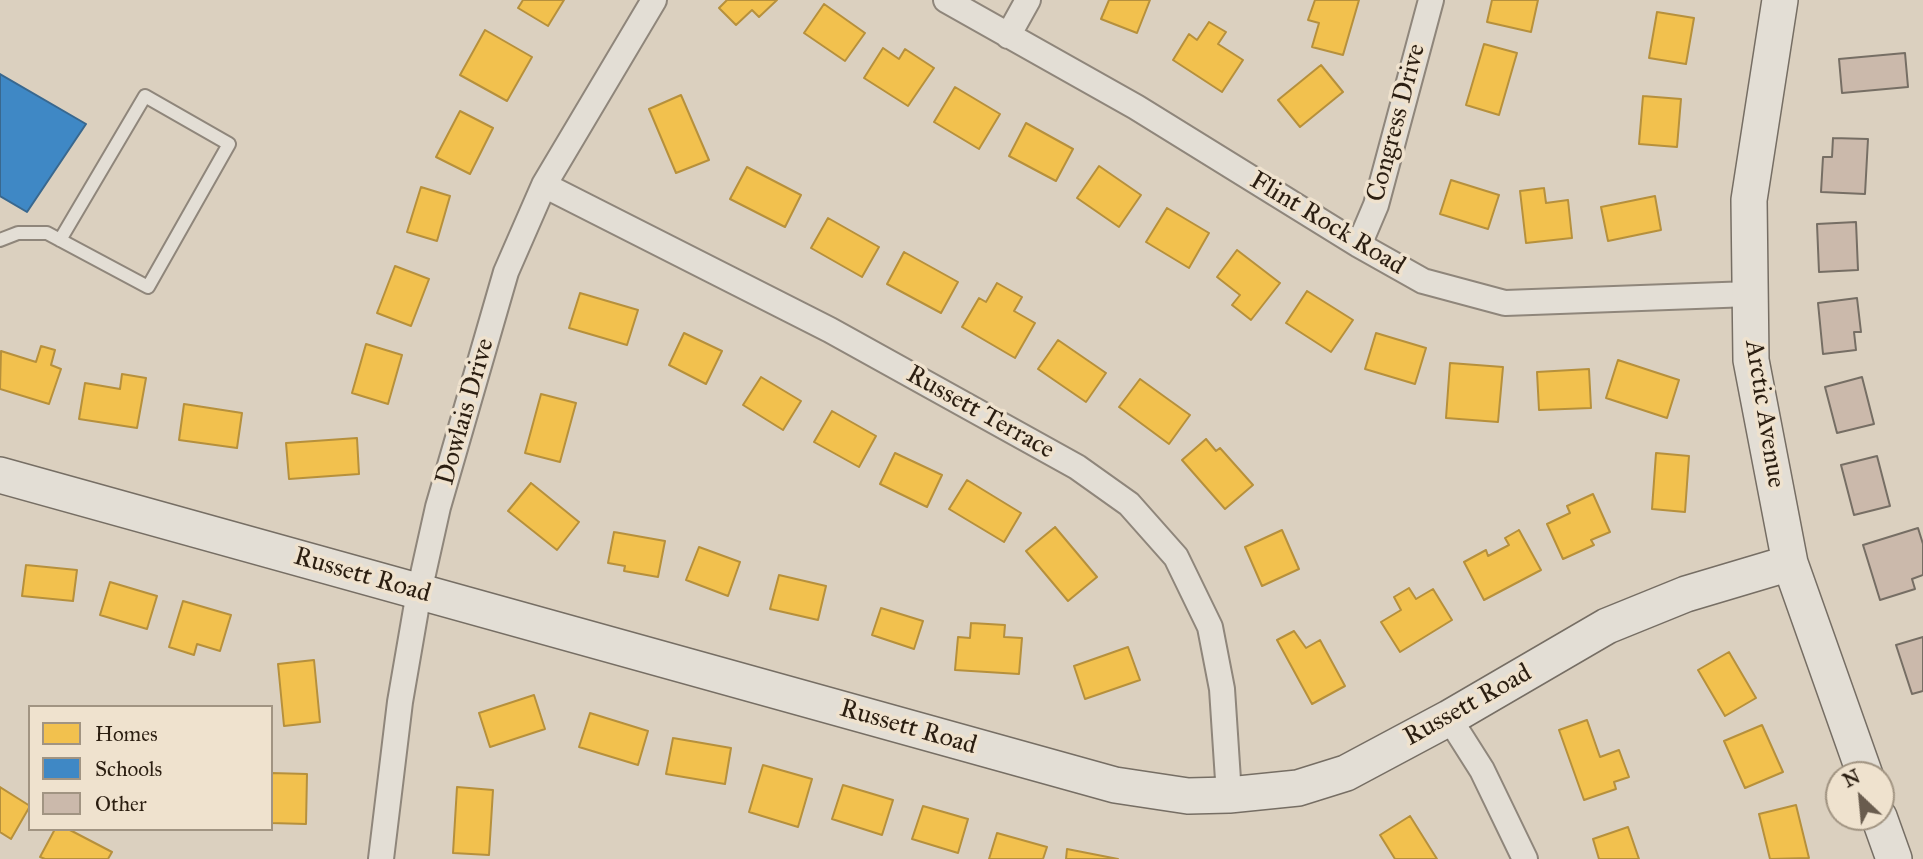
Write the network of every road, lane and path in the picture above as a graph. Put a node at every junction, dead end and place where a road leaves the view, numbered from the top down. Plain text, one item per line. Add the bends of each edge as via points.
1 (654, 0) edge
2 (946, 0) edge
3 (1028, 0) edge
4 (1431, 0) edge
5 (1780, 0) edge
6 (1008, 36) junction
7 (544, 185) junction
8 (0, 240) edge
9 (60, 240) junction
10 (1359, 245) junction
11 (1750, 294) junction
12 (0, 475) edge
13 (1790, 563) junction
14 (419, 592) junction
15 (1449, 718) junction
16 (1860, 761) edge
17 (1229, 795) junction
18 (1885, 831) edge
19 (381, 859) edge
20 (1525, 859) edge
21 (1894, 859) edge

1 - 7 street, Dowlais Drive
2 - 6 street, Flint Rock Road
3 - 6 street
4 - 10 street, Congress Drive via 1376,205
5 - 11 street, Arctic Avenue via 1749,200
6 - 10 street, Flint Rock Road via 1136,107
7 - 14 street, Dowlais Drive via 506,272 438,508
7 - 17 street, Russett Terrace via 830,330 1077,467 1129,505 1176,557 1210,627 1222,690
8 - 9 lane via 18,233 47,233
9 - 9 lane via 148,287 229,144 145,96
10 - 11 street, Flint Rock Road via 1423,281 1505,303
11 - 13 street, Arctic Avenue via 1751,360
12 - 14 street, Russett Road
13 - 15 street, Russett Road via 1686,594 1607,625
13 - 16 street, Arctic Avenue
14 - 17 street, Russett Road via 1115,785 1188,796
14 - 19 street, Dowlais Drive
15 - 17 street, Russett Road via 1346,773 1298,788
15 - 20 street via 1482,770
18 - 21 street

